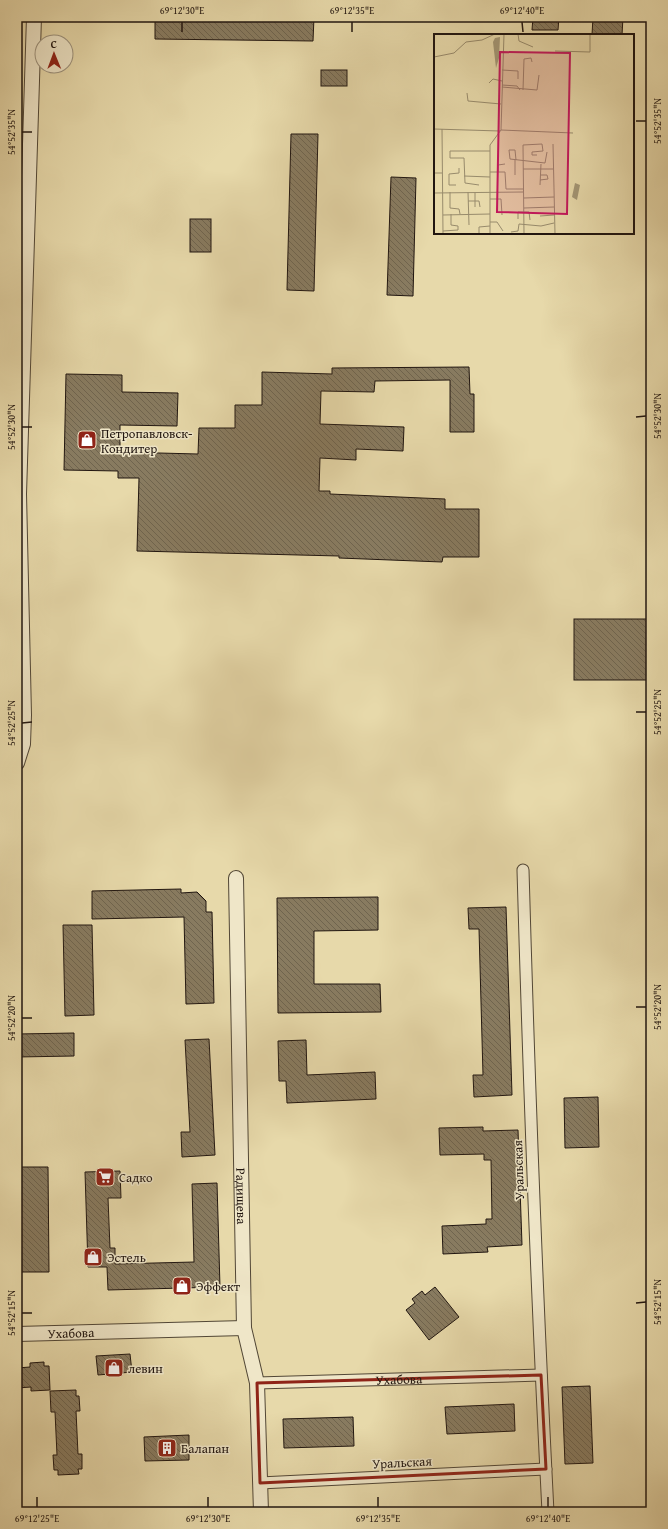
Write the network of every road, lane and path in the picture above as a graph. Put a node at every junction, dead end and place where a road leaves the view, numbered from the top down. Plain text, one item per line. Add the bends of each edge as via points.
1 (34, 17) edge
2 (18, 755) edge
3 (523, 870) dead end
4 (236, 878) dead end
5 (244, 1328) junction
6 (17, 1334) edge
7 (541, 1375) junction
8 (256, 1383) junction
9 (546, 1469) junction
10 (260, 1483) junction
11 (261, 1512) edge
12 (548, 1512) edge

1 - 2 street via 19,494 24,715 23,744
3 - 7 street, Уральская
4 - 5 street, Радищева
5 - 6 street, Ухабова
5 - 8 street, Радищева
7 - 8 street, Ухабова
7 - 9 street, Уральская
8 - 10 street, Радищева
9 - 10 street, Уральская
9 - 12 street, Уральская
10 - 11 street, Радищева

